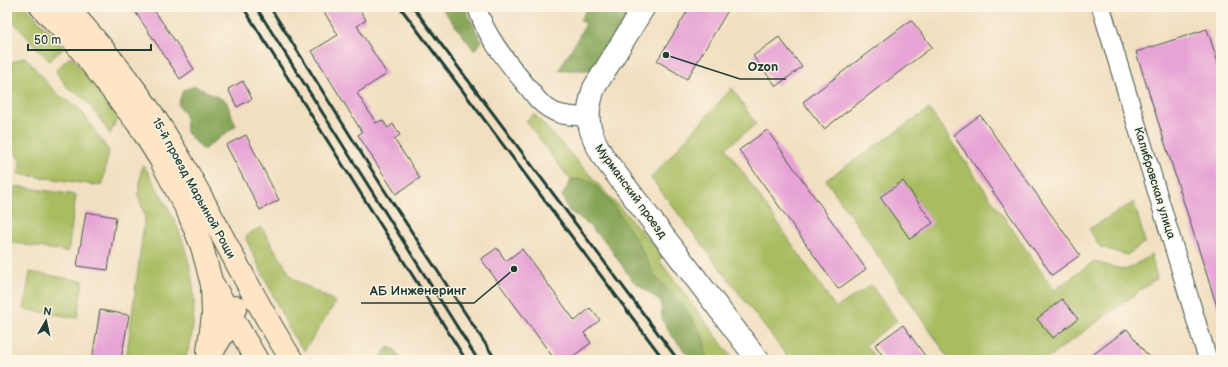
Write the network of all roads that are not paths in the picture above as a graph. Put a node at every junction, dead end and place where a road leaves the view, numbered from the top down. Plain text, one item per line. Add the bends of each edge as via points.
1 (41, 7) edge
2 (67, 7) edge
3 (477, 7) edge
4 (644, 7) edge
5 (1101, 7) edge
6 (588, 117) junction
7 (239, 269) junction
8 (211, 281) junction
9 (232, 318) junction
10 (245, 340) junction
11 (291, 358) edge
12 (207, 360) edge
13 (257, 360) edge
14 (758, 360) edge
15 (1208, 360) edge

1 - 8 main road, 15-й проезд Марьиной Рощи via 76,44 138,124 160,159 188,212 202,247
2 - 7 main road, 15-й проезд Марьиной Рощи via 151,111 196,186
3 - 6 street via 491,39 546,108 558,114
4 - 6 street, Мурманский проезд via 597,82 590,101
5 - 15 street, Калибровская улица
6 - 14 street, Мурманский проезд via 594,142 604,158
7 - 9 main road via 239,299
7 - 11 main road, 15-й проезд Марьиной Рощи
8 - 9 main road, 15-й проезд Марьиной Рощи
8 - 12 main road via 213,315
9 - 10 main road, 15-й проезд Марьиной Рощи
9 - 12 main road
10 - 11 main road via 259,340 270,344 282,349
10 - 12 main road via 233,342
10 - 13 main road, 15-й проезд Марьиной Рощи

